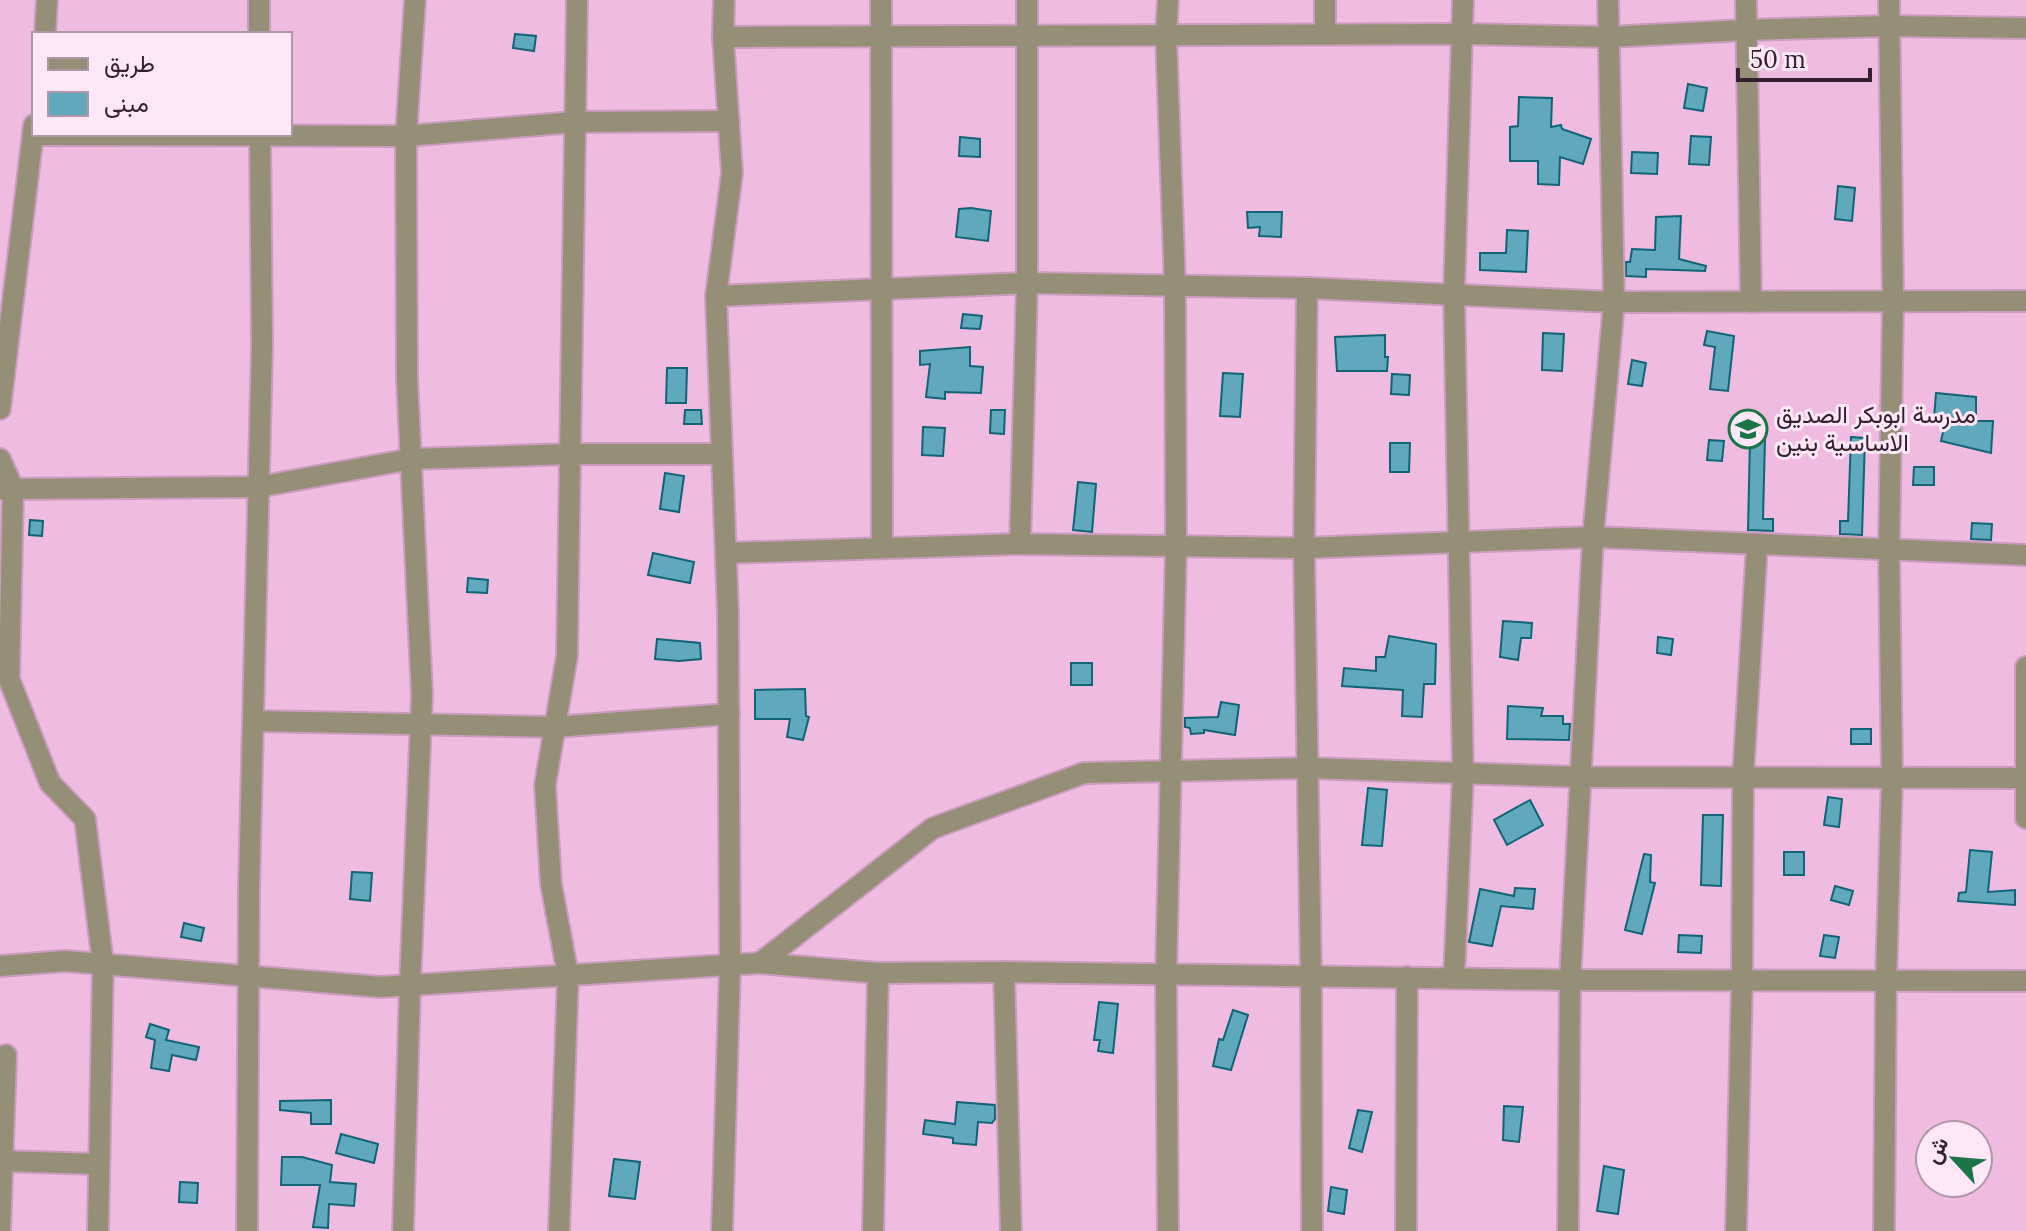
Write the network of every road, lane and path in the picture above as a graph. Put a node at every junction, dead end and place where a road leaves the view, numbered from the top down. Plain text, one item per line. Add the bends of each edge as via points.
1 (47, 0) edge
2 (259, 0) edge
3 (415, 0) edge
4 (577, 0) edge
5 (724, 0) edge
6 (881, 0) edge
7 (1027, 0) edge
8 (1168, 0) edge
9 (1325, 0) edge
10 (1463, 0) edge
11 (1608, 0) edge
12 (1746, 0) edge
13 (1889, 0) edge
14 (1889, 26) junction
15 (2026, 28) edge
16 (1746, 30) junction
17 (45, 32) edge
18 (259, 32) edge
19 (1325, 34) junction
20 (1463, 34) junction
21 (1166, 35) junction
22 (882, 36) junction
23 (1026, 36) junction
24 (723, 37) junction
25 (1608, 37) junction
26 (729, 121) junction
27 (575, 122) junction
28 (292, 135) edge
29 (32, 136) edge
30 (260, 136) edge
31 (406, 136) junction
32 (1027, 283) junction
33 (1175, 286) junction
34 (1307, 288) junction
35 (882, 289) junction
36 (1454, 293) junction
37 (716, 296) junction
38 (2026, 301) edge
39 (1614, 302) junction
40 (1751, 302) junction
41 (1893, 302) junction
42 (0, 409) edge
43 (570, 454) junction
44 (722, 454) junction
45 (0, 459) edge
46 (411, 459) junction
47 (258, 487) junction
48 (7, 489) edge
49 (1593, 537) junction
50 (1458, 542) junction
51 (1020, 544) junction
52 (1757, 544) junction
53 (1176, 546) junction
54 (882, 548) junction
55 (1304, 548) junction
56 (1889, 549) junction
57 (726, 553) junction
58 (2026, 555) edge
59 (2026, 667) edge
60 (729, 714) junction
61 (253, 721) junction
62 (421, 725) junction
63 (555, 727) junction
64 (1308, 768) junction
65 (1171, 771) junction
66 (1463, 773) junction
67 (1580, 777) junction
68 (1743, 777) junction
69 (1892, 778) junction
70 (2025, 778) edge
71 (2026, 818) edge
72 (760, 963) junction
73 (103, 964) junction
74 (730, 965) junction
75 (0, 966) edge
76 (1004, 972) junction
77 (878, 973) junction
78 (1166, 974) junction
79 (568, 975) junction
80 (248, 976) junction
81 (1311, 976) junction
82 (1407, 977) junction
83 (1454, 978) junction
84 (1570, 980) junction
85 (1742, 980) junction
86 (1886, 980) junction
87 (2026, 981) edge
88 (410, 985) junction
89 (6, 1055) dead end
90 (1, 1161) edge
91 (99, 1164) junction
92 (0, 1231) edge
93 (98, 1231) edge
94 (247, 1231) edge
95 (403, 1231) edge
96 (559, 1231) edge
97 (722, 1231) edge
98 (873, 1231) edge
99 (1011, 1231) edge
100 (1168, 1231) edge
101 (1312, 1231) edge
102 (1406, 1231) edge
103 (1568, 1231) edge
104 (1736, 1231) edge
105 (1884, 1231) edge

1 - 17 street
2 - 18 street
3 - 31 street
4 - 27 street
5 - 24 street
6 - 22 street
7 - 23 street
8 - 21 street
9 - 19 street
10 - 20 street
11 - 25 street
12 - 16 street
13 - 14 street
14 - 15 street
14 - 16 street
14 - 41 street
16 - 25 street
16 - 40 street
19 - 20 street
19 - 21 street
20 - 25 street
20 - 36 street
21 - 23 street
21 - 33 street
22 - 23 street
22 - 24 street
22 - 35 street
23 - 32 street
24 - 26 street
25 - 39 street
26 - 27 street
26 - 37 street via 732,173
27 - 31 street
27 - 43 street
28 - 31 street
29 - 42 street
30 - 47 street
31 - 46 street
32 - 33 street
32 - 35 street
32 - 51 street
33 - 34 street
33 - 53 street
34 - 36 street
34 - 55 street
35 - 37 street
35 - 54 street
36 - 39 street
36 - 50 street
37 - 44 street
38 - 41 street
39 - 40 street
39 - 49 street
40 - 41 street
41 - 56 street
43 - 44 street
43 - 46 street
43 - 63 street via 567,656
44 - 57 street
45 - 48 street
46 - 47 street
46 - 62 street
47 - 48 street
47 - 61 street
48 - 73 street via 9,679 50,783 85,819
49 - 50 street
49 - 52 street
49 - 67 street
50 - 55 street
50 - 66 street
51 - 53 street
51 - 54 street
52 - 56 street
52 - 68 street
53 - 55 street
53 - 65 street
54 - 57 street
55 - 64 street
56 - 58 street
56 - 69 street
57 - 60 street
59 - 70 street
60 - 63 street
60 - 74 street
61 - 62 street
61 - 80 street
62 - 63 street
62 - 88 street
63 - 79 street via 545,785 551,884
64 - 65 street
64 - 66 street
64 - 81 street
65 - 72 street via 1084,773 933,828
65 - 78 street
66 - 67 street
66 - 83 street
67 - 68 street
67 - 84 street
68 - 69 street
68 - 85 street
69 - 70 street
69 - 86 street
70 - 71 street
72 - 74 street
72 - 77 street
73 - 75 street
73 - 80 street
73 - 91 street
74 - 79 street
74 - 97 street
76 - 77 street
76 - 78 street
76 - 99 street
77 - 98 street
78 - 81 street
78 - 100 street
79 - 88 street
79 - 96 street
80 - 88 street
80 - 94 street
81 - 82 street
81 - 101 street
82 - 83 street
82 - 102 street
83 - 84 street
84 - 85 street
84 - 103 street
85 - 86 street
85 - 104 street
86 - 87 street
86 - 105 street
88 - 95 street
89 - 90 street
90 - 91 street
90 - 92 street
91 - 93 street

